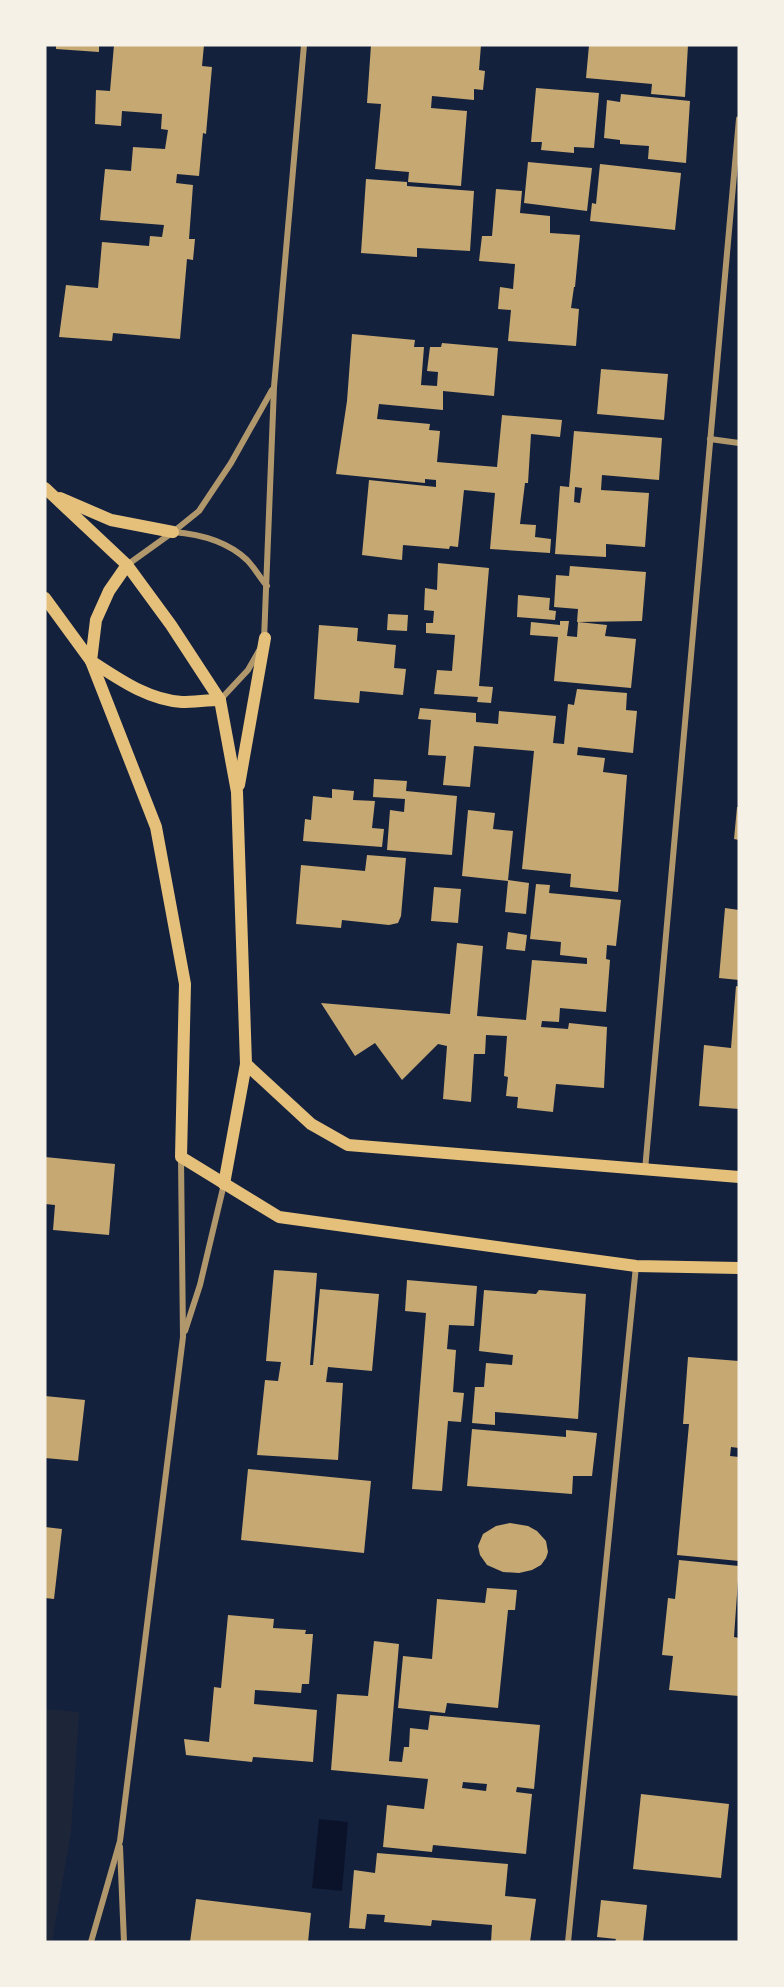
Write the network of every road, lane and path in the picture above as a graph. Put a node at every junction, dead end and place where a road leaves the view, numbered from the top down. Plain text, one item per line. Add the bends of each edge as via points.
1 (304, 45) edge
2 (739, 119) edge
3 (274, 387) junction
4 (710, 439) junction
5 (739, 443) edge
6 (48, 491) edge
7 (173, 532) junction
8 (127, 565) junction
9 (268, 587) junction
10 (45, 598) edge
11 (265, 638) junction
12 (91, 661) junction
13 (220, 700) junction
14 (237, 792) junction
15 (246, 1064) junction
16 (181, 1157) junction
17 (645, 1170) junction
18 (739, 1177) edge
19 (224, 1184) junction
20 (636, 1266) junction
21 (739, 1268) edge
22 (183, 1337) junction
23 (120, 1841) junction
24 (91, 1942) edge
25 (124, 1942) edge
26 (568, 1942) edge

1 - 3 street
2 - 4 street
3 - 7 street via 199,511
3 - 9 street
4 - 5 street
4 - 17 street
6 - 7 main road via 111,520
6 - 8 main road
7 - 8 street
7 - 9 street via 197,534 220,542 246,559
8 - 12 main road via 96,620
8 - 13 main road
9 - 11 street
10 - 12 main road
11 - 13 street via 248,670
11 - 14 main road
12 - 13 main road via 156,697 182,702
12 - 16 main road via 156,827 185,984
13 - 14 main road
14 - 15 main road
15 - 17 main road via 310,1124 348,1146
15 - 19 main road
16 - 19 main road
16 - 22 street
17 - 18 main road
19 - 20 main road via 279,1217
19 - 22 street
20 - 21 main road
20 - 26 street
22 - 23 street
23 - 24 street
23 - 25 street

